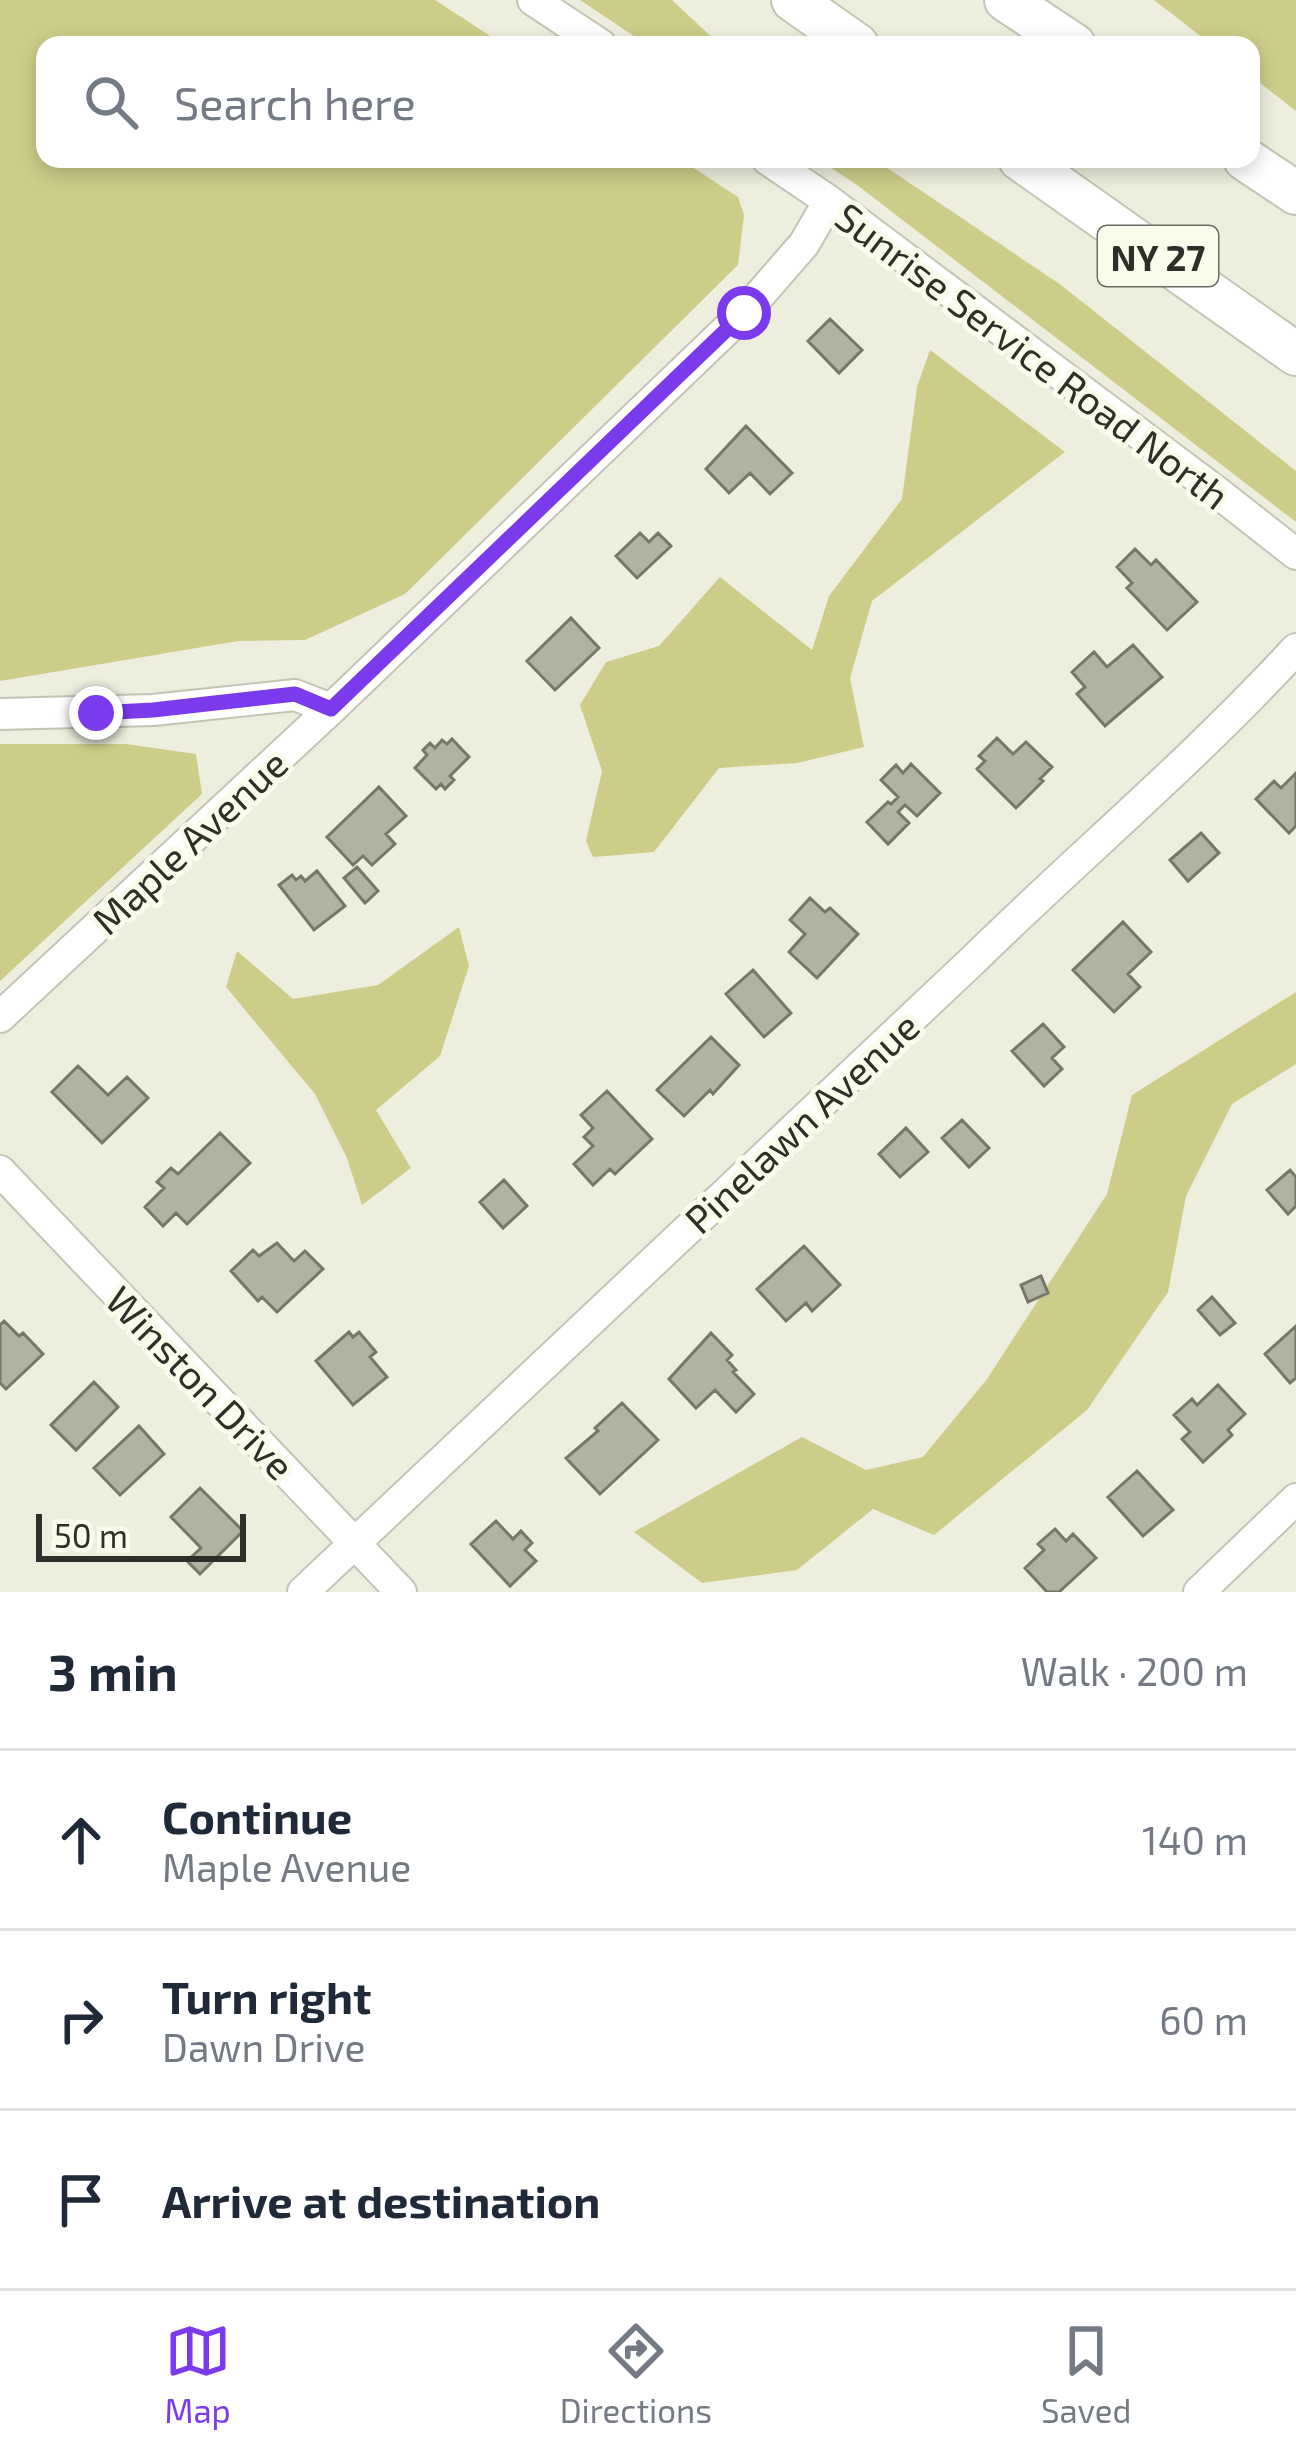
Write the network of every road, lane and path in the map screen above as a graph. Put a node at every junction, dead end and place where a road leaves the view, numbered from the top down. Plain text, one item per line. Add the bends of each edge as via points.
1 (533, 0) edge
2 (793, 0) edge
3 (1006, 0) edge
4 (587, 36) edge
5 (844, 36) edge
6 (1060, 36) edge
7 (780, 168) edge
8 (1033, 168) edge
9 (1258, 168) edge
10 (1296, 193) edge
11 (829, 201) junction
12 (1296, 354) edge
13 (1296, 554) edge
14 (1296, 649) edge
15 (331, 709) junction
16 (0, 714) edge
17 (0, 1017) edge
18 (0, 1171) edge
19 (1296, 1499) edge
20 (355, 1543) junction
21 (303, 1592) edge
22 (401, 1592) edge
23 (1199, 1592) edge

1 - 4 street
2 - 5 highway
3 - 6 highway
7 - 11 street, Sunrise Service Road North
8 - 12 highway, NY 27
9 - 10 highway
11 - 13 street, Sunrise Service Road North
11 - 15 street, Maple Avenue via 804,244 744,313
14 - 20 street, Pinelawn Avenue
15 - 16 street via 295,694 153,710
15 - 17 street, Maple Avenue
18 - 20 street, Winston Drive
19 - 23 street
20 - 21 street, Pinelawn Avenue
20 - 22 street, Winston Drive

